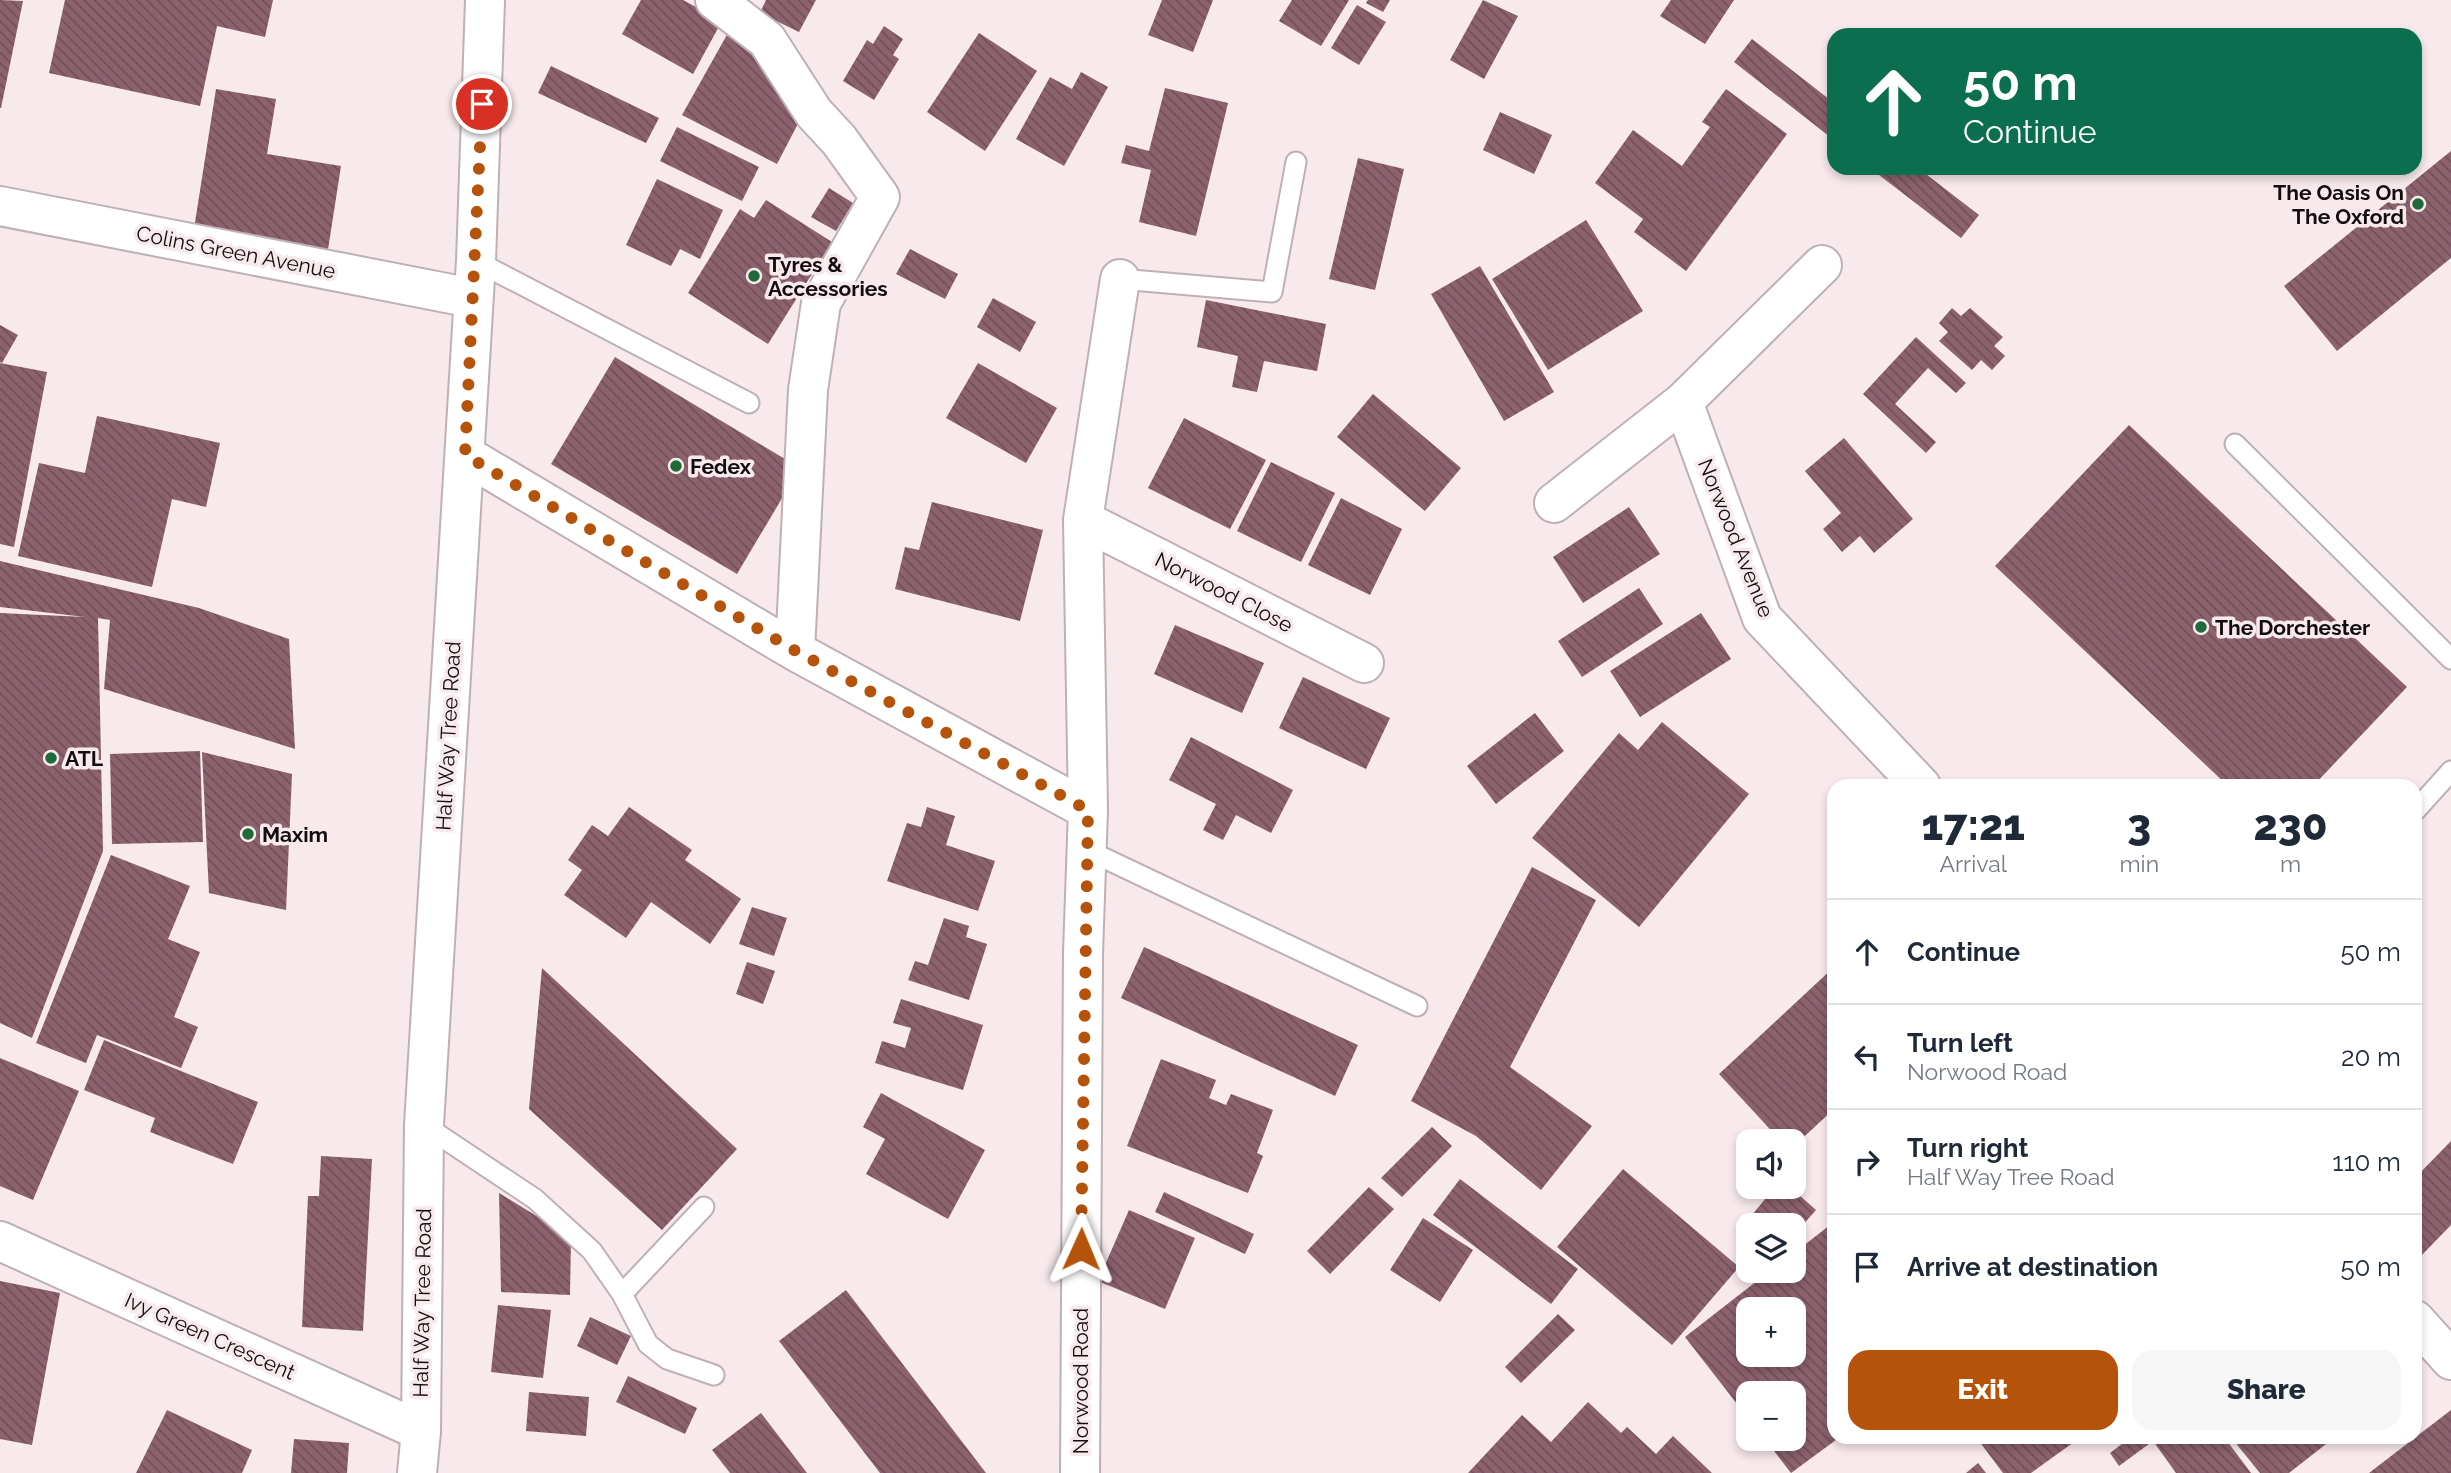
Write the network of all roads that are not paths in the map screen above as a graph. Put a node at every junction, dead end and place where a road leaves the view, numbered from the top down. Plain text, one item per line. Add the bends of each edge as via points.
1 (485, 0) edge
2 (715, 0) edge
3 (1296, 162) dead end
4 (0, 205) edge
5 (1822, 265) dead end
6 (474, 279) junction
7 (1120, 279) joint
8 (1683, 402) junction
9 (749, 403) dead end
10 (2235, 444) dead end
11 (465, 455) junction
12 (1554, 503) dead end
13 (1083, 520) junction
14 (794, 650) junction
15 (2451, 659) edge
16 (1364, 663) dead end
17 (2451, 771) edge
18 (1914, 779) edge
19 (2422, 803) edge
20 (1088, 810) junction
21 (1087, 850) junction
22 (1417, 1006) dead end
23 (424, 1125) junction
24 (704, 1207) dead end
25 (0, 1241) edge
26 (622, 1294) junction
27 (2422, 1328) edge
28 (2451, 1360) edge
29 (714, 1375) dead end
30 (421, 1431) junction
31 (417, 1473) edge
32 (1080, 1473) edge

1 - 6 street, Half Way Tree Road
2 - 14 street via 767,40 814,113 880,197 821,303 808,390
3 - 7 lane via 1272,292
4 - 6 street, Colins Green Avenue
5 - 8 street
6 - 9 lane
6 - 11 street, Half Way Tree Road
7 - 13 street, Norwood Road
8 - 12 street
8 - 18 street, Norwood Avenue via 1762,618
10 - 15 lane
11 - 14 street
11 - 23 street, Half Way Tree Road
13 - 16 street, Norwood Close
13 - 20 street, Norwood Road
14 - 20 street
17 - 19 lane
20 - 21 street, Norwood Road
21 - 22 lane
21 - 32 street, Norwood Road
23 - 26 lane via 535,1199 592,1251
23 - 30 street, Half Way Tree Road
24 - 26 lane
25 - 30 street, Ivy Green Crescent
26 - 29 lane via 648,1344 667,1359
27 - 28 street
30 - 31 street, Half Way Tree Road

